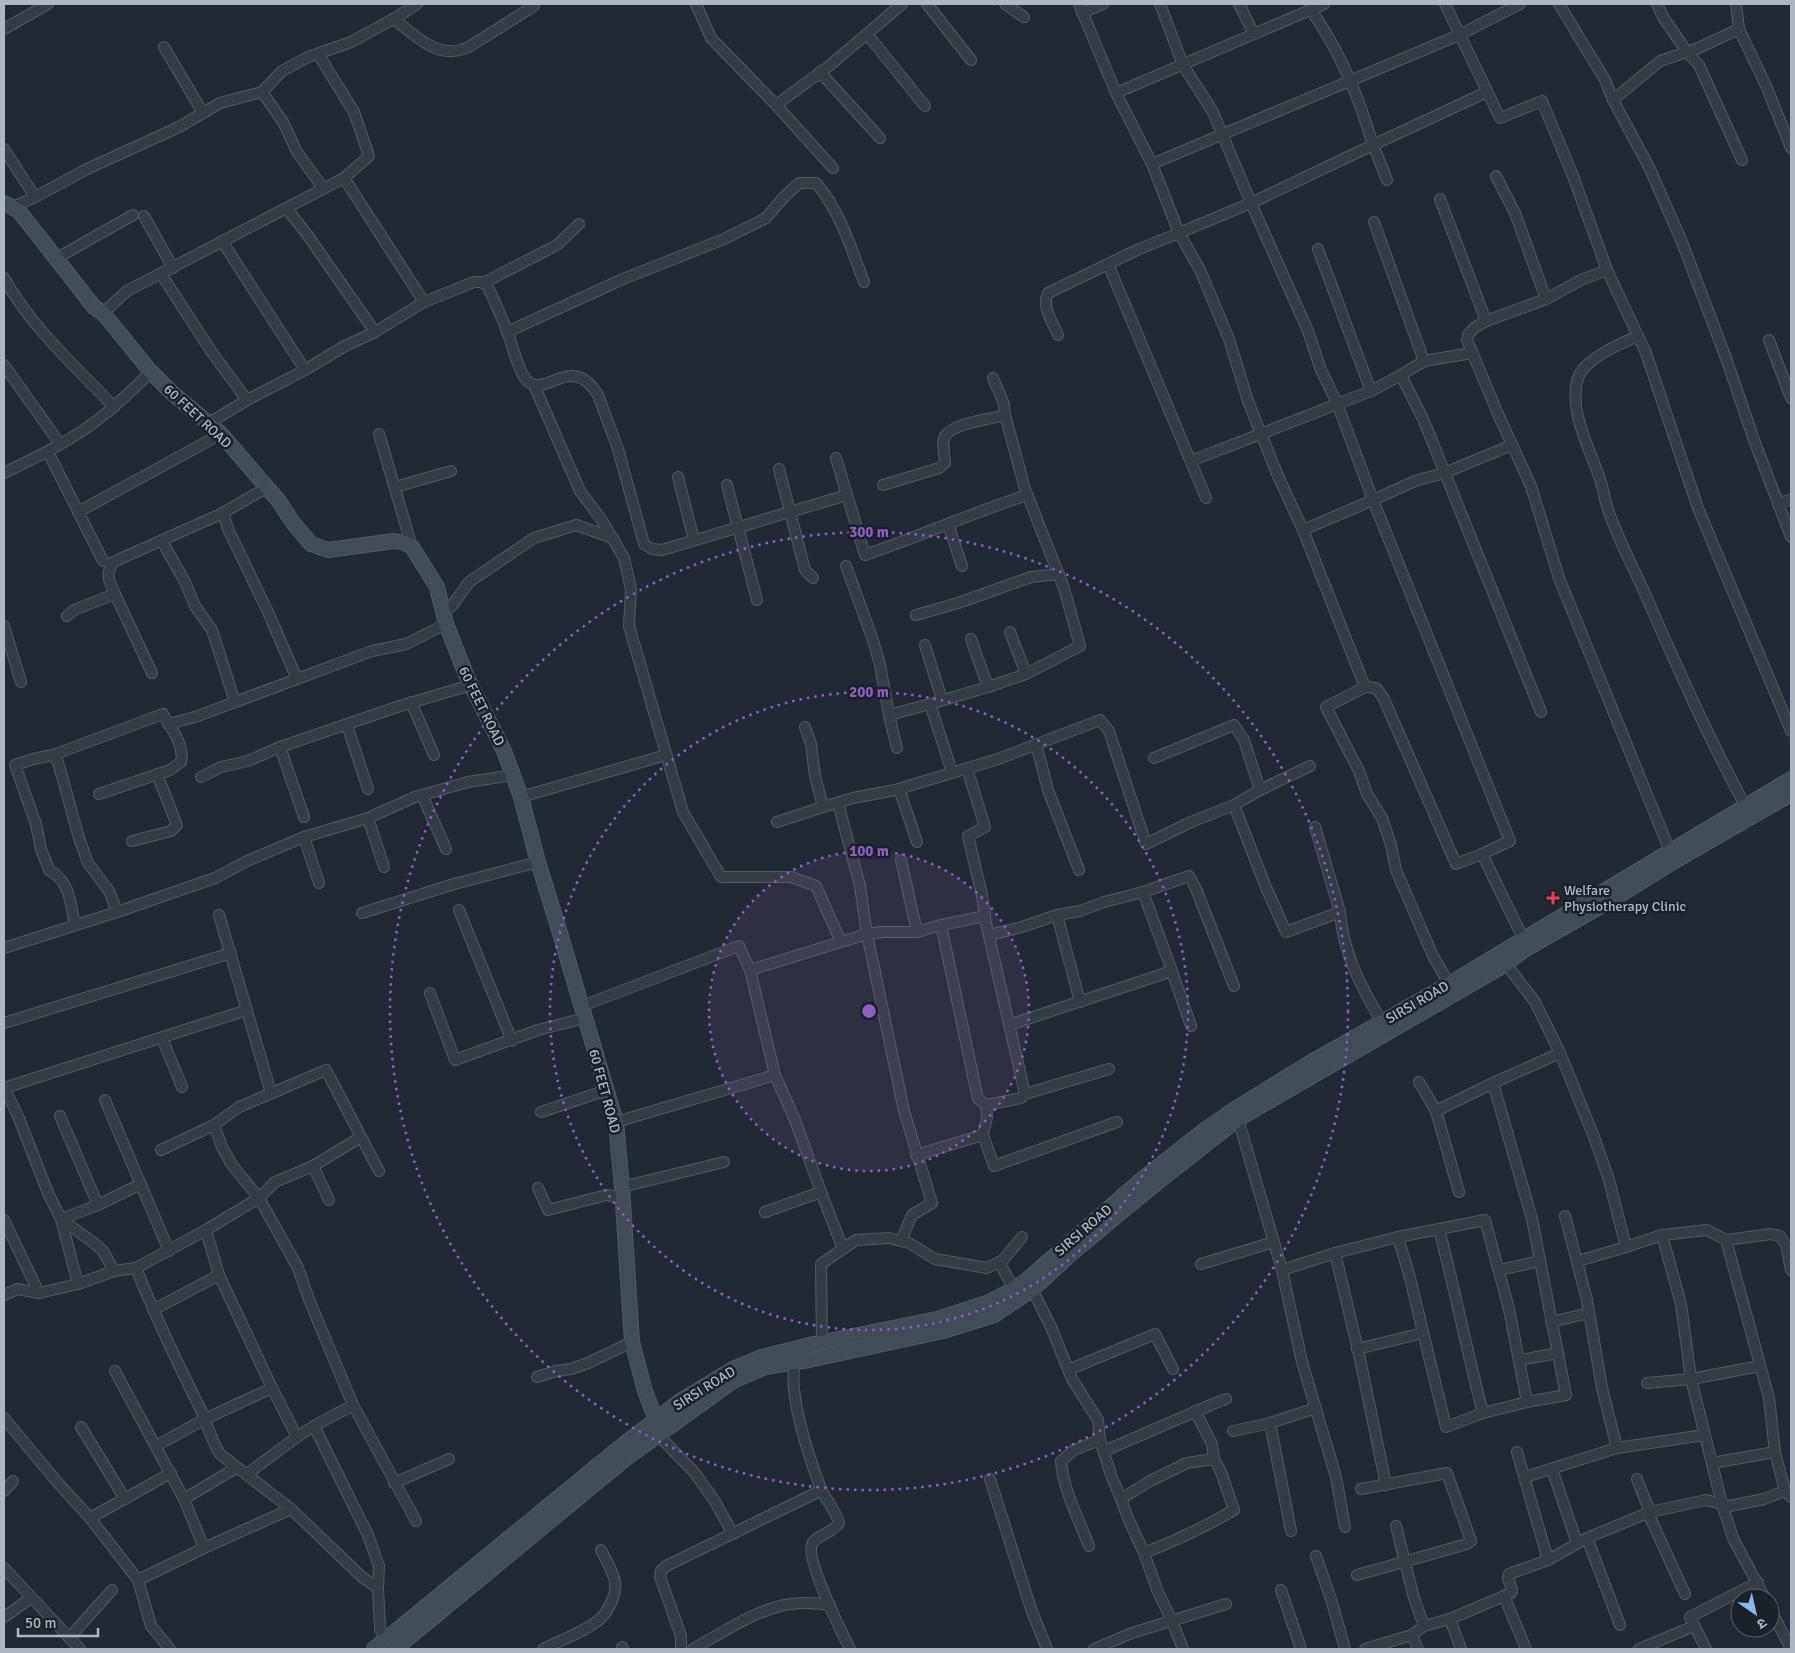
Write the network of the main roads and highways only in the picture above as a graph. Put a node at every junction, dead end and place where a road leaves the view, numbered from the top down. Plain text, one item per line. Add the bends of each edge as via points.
1 (9, 205) edge
2 (1791, 779) edge
3 (1791, 794) edge
4 (1030, 1284) junction
5 (656, 1420) junction
6 (390, 1646) edge
7 (374, 1649) edge

1 - 5 main road, 60 FEET ROAD via 20,211 94,306 151,372 221,434 311,544 328,550 394,541 405,543 412,547 437,587 444,617 471,685 504,751 521,798 616,1122 632,1342
2 - 4 main road, SIRSI ROAD via 1235,1109 1141,1180
3 - 4 main road, SIRSI ROAD via 1238,1120
4 - 5 main road, SIRSI ROAD via 937,1320 762,1357 733,1369
4 - 6 main road, SIRSI ROAD via 994,1315 943,1331 765,1367 733,1381 658,1435
5 - 6 main road, SIRSI ROAD via 619,1448
6 - 7 main road, SIRSI ROAD

